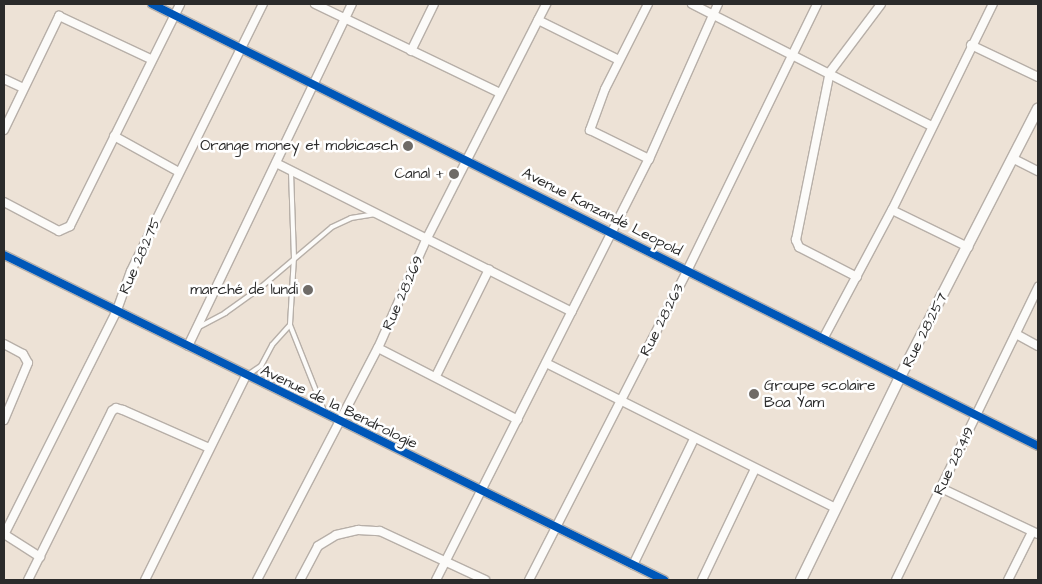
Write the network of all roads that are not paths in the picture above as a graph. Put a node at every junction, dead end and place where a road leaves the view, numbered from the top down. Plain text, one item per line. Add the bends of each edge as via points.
1 (152, 4) edge
2 (180, 4) edge
3 (263, 4) edge
4 (315, 4) edge
5 (352, 4) edge
6 (434, 4) edge
7 (546, 4) edge
8 (648, 4) edge
9 (692, 4) edge
10 (718, 4) edge
11 (817, 4) edge
12 (881, 4) edge
13 (993, 4) edge
14 (175, 14) junction
15 (713, 15) junction
16 (344, 19) junction
17 (538, 20) junction
18 (970, 45) junction
19 (240, 49) junction
20 (411, 51) junction
21 (793, 54) junction
22 (151, 59) junction
23 (619, 60) junction
24 (830, 72) junction
25 (1038, 77) edge
26 (4, 79) edge
27 (314, 84) junction
28 (23, 88) junction
29 (500, 93) junction
30 (1038, 108) edge
31 (931, 126) junction
32 (4, 130) edge
33 (114, 136) junction
34 (649, 159) junction
35 (1014, 159) junction
36 (466, 160) junction
37 (276, 163) junction
38 (1038, 171) edge
39 (180, 172) junction
40 (291, 172) junction
41 (4, 202) edge
42 (892, 210) junction
43 (378, 214) junction
44 (611, 232) junction
45 (427, 238) junction
46 (968, 247) junction
47 (4, 255) edge
48 (294, 257) junction
49 (489, 269) junction
50 (687, 270) junction
51 (857, 277) junction
52 (1038, 287) edge
53 (117, 310) junction
54 (572, 312) junction
55 (290, 325) junction
56 (197, 328) junction
57 (1016, 334) junction
58 (823, 339) junction
59 (4, 344) edge
60 (188, 346) junction
61 (1038, 346) edge
62 (378, 348) junction
63 (546, 363) junction
64 (246, 376) junction
65 (436, 376) junction
66 (900, 378) junction
67 (620, 400) junction
68 (326, 415) junction
69 (977, 416) junction
70 (4, 420) edge
71 (518, 420) junction
72 (340, 422) junction
73 (694, 438) junction
74 (1038, 446) edge
75 (209, 448) junction
76 (755, 469) junction
77 (941, 488) junction
78 (481, 492) junction
79 (835, 508) junction
80 (558, 527) junction
81 (1035, 533) edge
82 (4, 534) edge
83 (40, 557) junction
84 (445, 561) junction
85 (633, 565) junction
86 (28, 580) edge
87 (145, 580) edge
88 (257, 580) edge
89 (300, 580) edge
90 (436, 580) edge
91 (484, 580) edge
92 (529, 580) edge
93 (664, 580) edge
94 (702, 580) edge
95 (801, 580) edge
96 (896, 580) edge
97 (1008, 580) edge

1 - 14 street, Avenue Kanzandé Leopold
2 - 14 street
3 - 19 street, Rue 28.275
4 - 16 street
5 - 16 street
6 - 20 street
7 - 17 street, Rue 28.269
8 - 23 street
9 - 15 street
10 - 15 street
11 - 21 street, Rue 28.263
12 - 24 street
13 - 18 street
14 - 19 street, Avenue Kanzandé Leopold
14 - 22 street
15 - 21 street
15 - 34 street
16 - 20 street
16 - 27 street
17 - 23 street
17 - 29 street, Rue 28.269
18 - 25 street
18 - 31 street
19 - 27 street, Avenue Kanzandé Leopold
19 - 39 street, Rue 28.275
20 - 29 street
21 - 24 street
21 - 50 street, Rue 28.263
22 - 28 street via 59,16
22 - 33 street
23 - 34 street via 590,130
24 - 31 street
24 - 51 street via 796,240 799,247
26 - 28 street
27 - 36 street, Avenue Kanzandé Leopold
27 - 37 street
28 - 32 street
29 - 36 street, Rue 28.269
30 - 35 street, Rue 28.257
31 - 42 street
33 - 39 street
33 - 41 street via 70,226 65,230 59,231
34 - 44 street
35 - 38 street
35 - 46 street, Rue 28.257
36 - 44 street, Avenue Kanzandé Leopold
36 - 45 street, Rue 28.269
37 - 40 street
37 - 56 street
39 - 53 street, Rue 28.275 via 131,271
40 - 43 street
40 - 48 lane
42 - 46 street
42 - 51 street
43 - 45 street
43 - 48 lane via 351,218 338,224
44 - 50 street, Avenue Kanzandé Leopold
44 - 54 street
45 - 49 street
45 - 62 street, Rue 28.269
46 - 66 street, Rue 28.257
47 - 53 street, Avenue de la Bendrologie
48 - 55 lane
48 - 56 lane via 225,313
49 - 54 street
49 - 65 street
50 - 58 street, Avenue Kanzandé Leopold
50 - 67 street, Rue 28.263
51 - 58 street
52 - 57 street, Rue 28.419
53 - 60 street, Avenue de la Bendrologie
53 - 82 street, Rue 28.275
54 - 63 street
55 - 64 lane via 272,345 261,366
55 - 68 lane
56 - 60 street
57 - 61 street
57 - 69 street, Rue 28.419
58 - 66 street, Avenue Kanzandé Leopold
59 - 70 street via 23,354 28,364
60 - 64 street, Avenue de la Bendrologie
62 - 65 street
62 - 72 street, Rue 28.269
63 - 67 street
63 - 71 street
64 - 68 street, Avenue de la Bendrologie
64 - 75 street
65 - 71 street
66 - 69 street, Avenue Kanzandé Leopold
66 - 79 street, Rue 28.257
67 - 73 street
67 - 80 street, Rue 28.263
68 - 72 street, Avenue de la Bendrologie
69 - 74 street, Avenue Kanzandé Leopold
69 - 77 street, Rue 28.419
71 - 78 street
72 - 78 street, Avenue de la Bendrologie
72 - 88 street, Rue 28.269
73 - 76 street
73 - 85 street
75 - 83 street via 116,408
75 - 87 street
76 - 79 street
76 - 94 street
77 - 81 street
77 - 96 street, Rue 28.419
78 - 80 street, Avenue de la Bendrologie
78 - 84 street
79 - 95 street, Rue 28.257
80 - 85 street, Avenue de la Bendrologie
80 - 92 street, Rue 28.263
81 - 97 street
82 - 83 street
83 - 86 street
84 - 89 street via 380,531 358,530 336,535 318,546
84 - 90 street
84 - 91 street
85 - 93 street, Avenue de la Bendrologie

